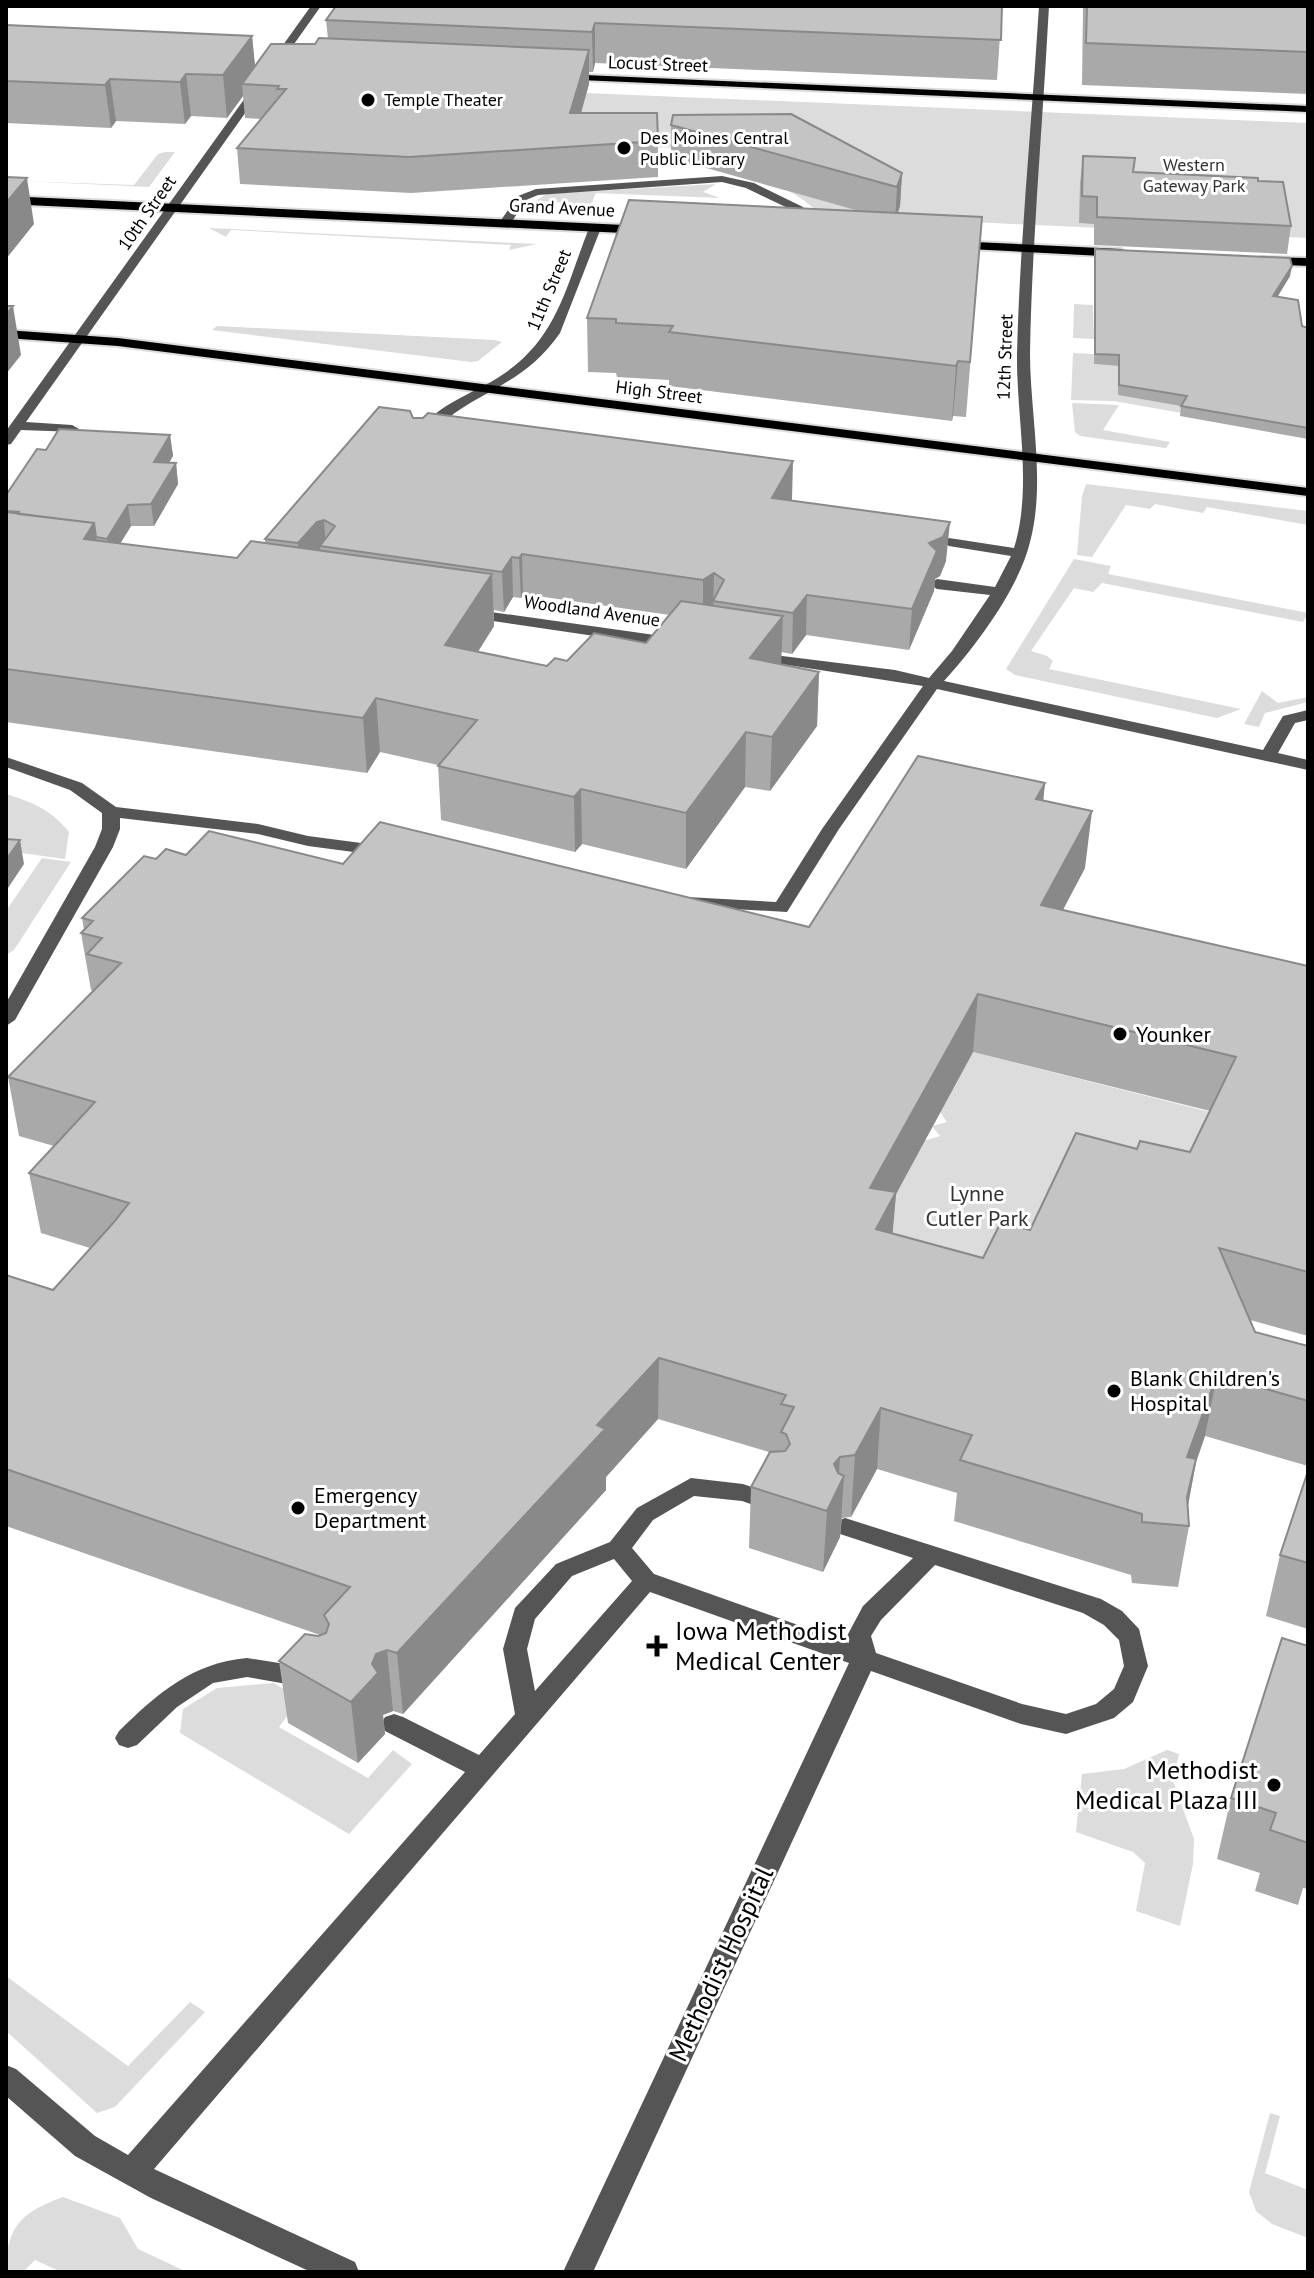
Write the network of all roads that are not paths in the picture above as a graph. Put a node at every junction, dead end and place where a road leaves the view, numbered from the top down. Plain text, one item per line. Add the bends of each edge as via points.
1 (316, 6) edge
2 (1044, 6) edge
3 (260, 64) edge
4 (280, 65) junction
5 (552, 77) edge
6 (1040, 98) junction
7 (1308, 109) edge
8 (6, 200) edge
9 (173, 207) junction
10 (505, 223) junction
11 (595, 228) junction
12 (657, 231) edge
13 (781, 237) edge
14 (796, 237) junction
15 (811, 238) edge
16 (946, 245) edge
17 (1029, 249) junction
18 (1133, 254) edge
19 (1244, 259) edge
20 (1308, 262) edge
21 (6, 334) edge
22 (80, 338) junction
23 (490, 389) junction
24 (17, 426) junction
25 (453, 426) edge
26 (72, 429) edge
27 (433, 431) edge
28 (6, 441) edge
29 (1027, 457) junction
30 (1308, 492) edge
31 (951, 537) dead end
32 (1022, 548) junction
33 (937, 584) edge
34 (998, 592) junction
35 (455, 612) edge
36 (699, 647) edge
37 (744, 653) edge
38 (934, 682) junction
39 (1308, 715) edge
40 (1268, 756) junction
41 (6, 762) edge
42 (1308, 765) edge
43 (111, 812) junction
44 (398, 853) edge
45 (672, 901) edge
46 (6, 1020) edge
47 (773, 1503) edge
48 (845, 1527) edge
49 (618, 1548) junction
50 (930, 1555) junction
51 (646, 1581) junction
52 (865, 1656) junction
53 (322, 1686) edge
54 (528, 1717) junction
55 (394, 1724) dead end
56 (128, 1738) dead end
57 (483, 1769) junction
58 (6, 2078) edge
59 (132, 2172) junction
60 (344, 2272) edge
61 (578, 2272) edge

1 - 4 street, 10th Street
2 - 6 street, 12th Street
3 - 4 main road
4 - 9 street, 10th Street
5 - 6 main road, Locust Street
6 - 7 main road, Locust Street
6 - 17 street, 12th Street
8 - 9 main road, Grand Avenue
9 - 10 main road, Grand Avenue
9 - 22 street, 10th Street
10 - 11 main road, Grand Avenue
10 - 14 street via 522,198 536,192 722,179 750,185 799,209
11 - 12 main road, Grand Avenue
11 - 23 street, 11th Street via 550,339
13 - 14 main road
14 - 15 main road
16 - 17 main road
17 - 18 main road
17 - 29 street, 12th Street via 1022,391
19 - 20 main road
21 - 22 main road, High Street
22 - 23 main road, High Street
22 - 24 street, 10th Street
23 - 25 street
23 - 27 street via 447,410
23 - 29 main road, High Street
24 - 26 street
24 - 28 street, 10th Street
29 - 30 main road, High Street
29 - 32 street, 12th Street
31 - 32 street
32 - 34 street, 12th Street
33 - 34 street
34 - 38 street, 12th Street via 950,667
35 - 36 street, Woodland Avenue
37 - 38 street
38 - 40 street
38 - 45 street, 12th Street via 781,908
39 - 40 street via 1289,719
40 - 42 street
41 - 43 street via 72,784 97,797
43 - 44 street
43 - 46 street via 104,847
47 - 49 street via 743,1493 691,1487 645,1514
48 - 50 street
49 - 51 street
49 - 54 street via 564,1570 524,1615 515,1649
50 - 52 street, Methodist Hospital via 872,1613 859,1636
50 - 52 street via 1092,1606 1113,1618 1130,1636 1136,1666 1124,1695 1105,1711 1066,1724 1021,1714
51 - 52 street
51 - 54 street
52 - 61 street, Methodist Hospital
53 - 56 street via 263,1666 212,1672 175,1692
54 - 57 street
55 - 57 street
57 - 59 street
58 - 59 street via 85,2146
59 - 60 street

